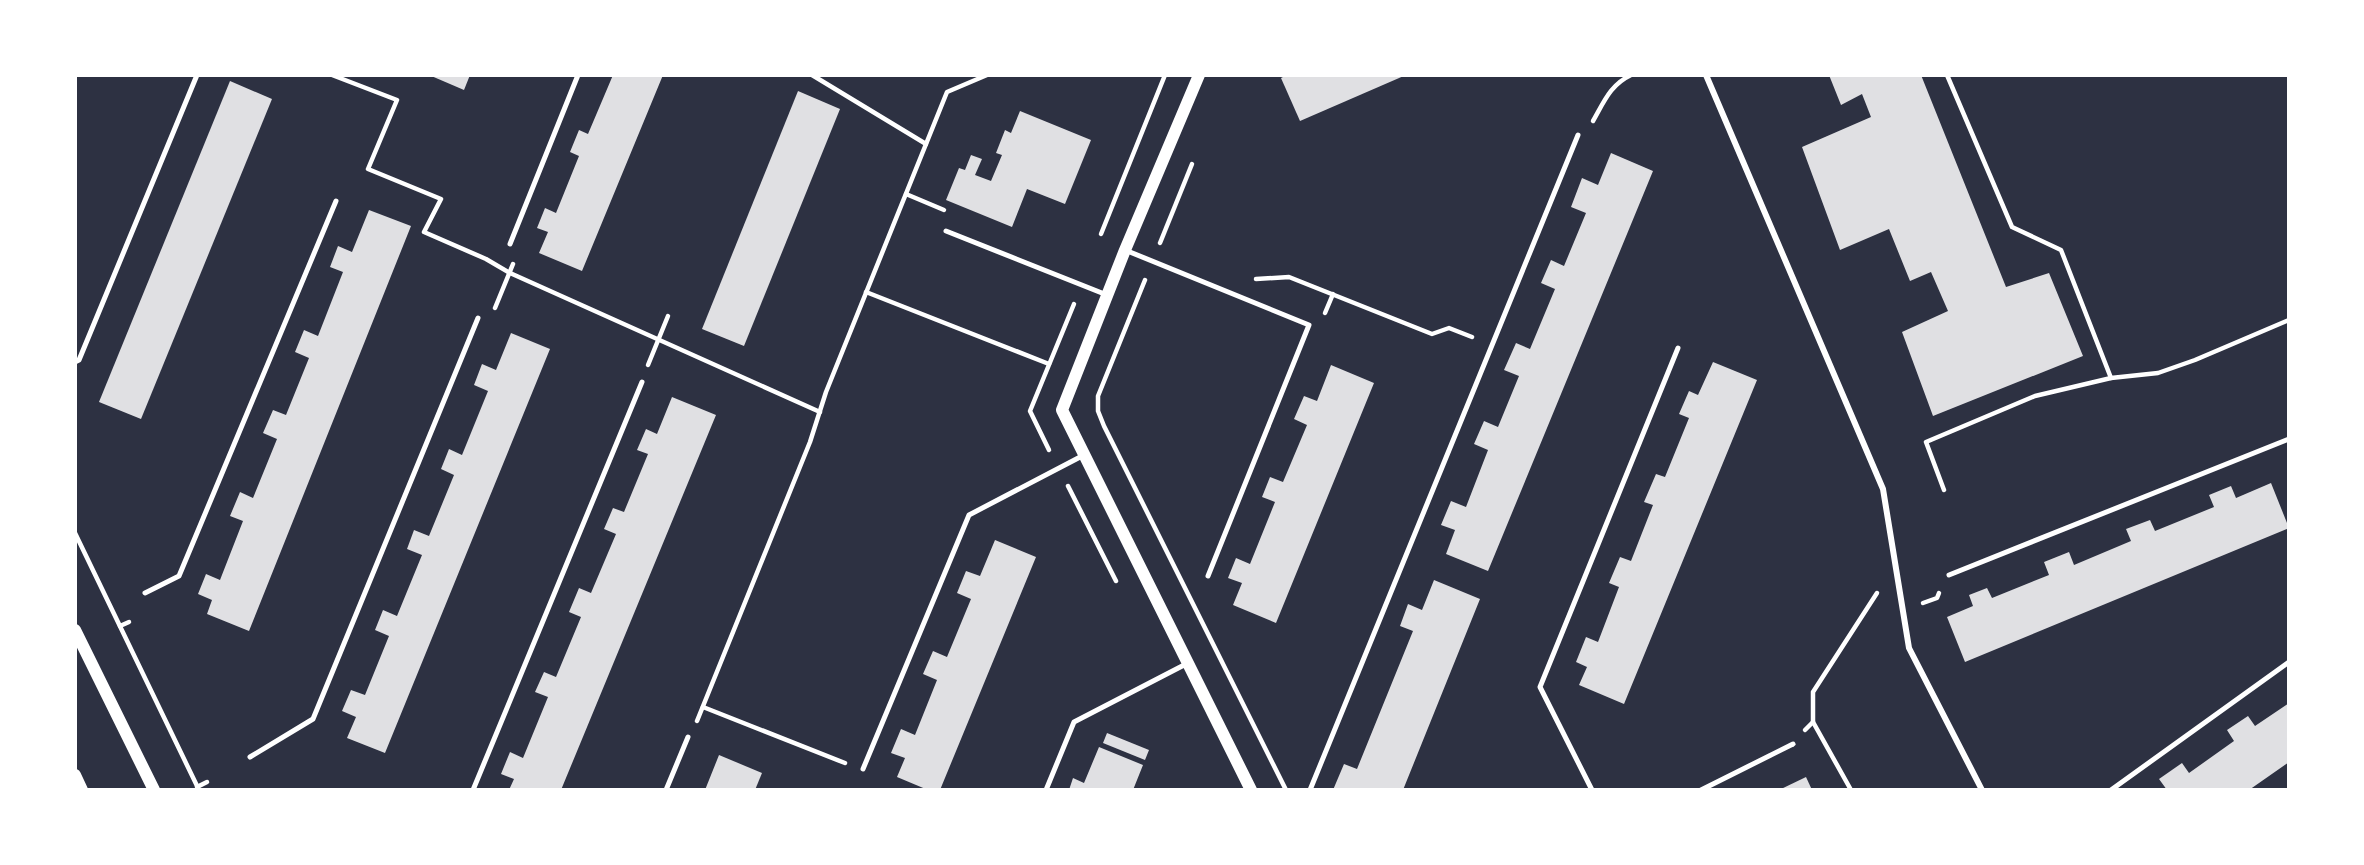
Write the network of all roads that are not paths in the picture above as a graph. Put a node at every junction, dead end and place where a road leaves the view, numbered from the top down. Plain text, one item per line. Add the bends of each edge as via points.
1 (197, 75) edge
2 (578, 75) edge
3 (1199, 75) edge
4 (1706, 75) edge
5 (1578, 135) road end
6 (336, 201) dead end
7 (946, 232) road end
8 (510, 244) road end
9 (1125, 250) junction
10 (1107, 295) junction
11 (478, 318) road end
12 (1678, 348) dead end
13 (75, 362) edge
14 (642, 382) road end
15 (2289, 439) edge
16 (1084, 455) junction
17 (1949, 575) road end
18 (1208, 576) dead end
19 (145, 593) dead end
20 (75, 630) edge
21 (2289, 662) edge
22 (1188, 663) junction
23 (688, 737) road end
24 (1793, 744) road end
25 (250, 757) dead end
26 (863, 769) road end
27 (75, 775) edge
28 (82, 790) edge
29 (153, 790) edge
30 (474, 790) edge
31 (666, 790) edge
32 (1046, 790) edge
33 (1251, 790) edge
34 (1310, 790) edge
35 (1592, 790) edge
36 (1701, 790) edge
37 (1982, 790) edge
38 (2111, 790) edge

1 - 13 lane
2 - 8 lane
3 - 9 street
4 - 37 street via 1883,489 1909,648
5 - 34 lane
6 - 19 lane via 179,576
7 - 10 lane
9 - 10 street
9 - 18 lane via 1309,326
10 - 16 street via 1062,410
11 - 25 lane via 313,719
12 - 35 lane via 1540,687
14 - 30 lane
15 - 17 lane
16 - 22 street
16 - 26 lane via 969,515
20 - 29 street
21 - 38 lane
22 - 32 lane via 1074,722
22 - 33 street
23 - 31 lane
24 - 36 lane
27 - 28 street

